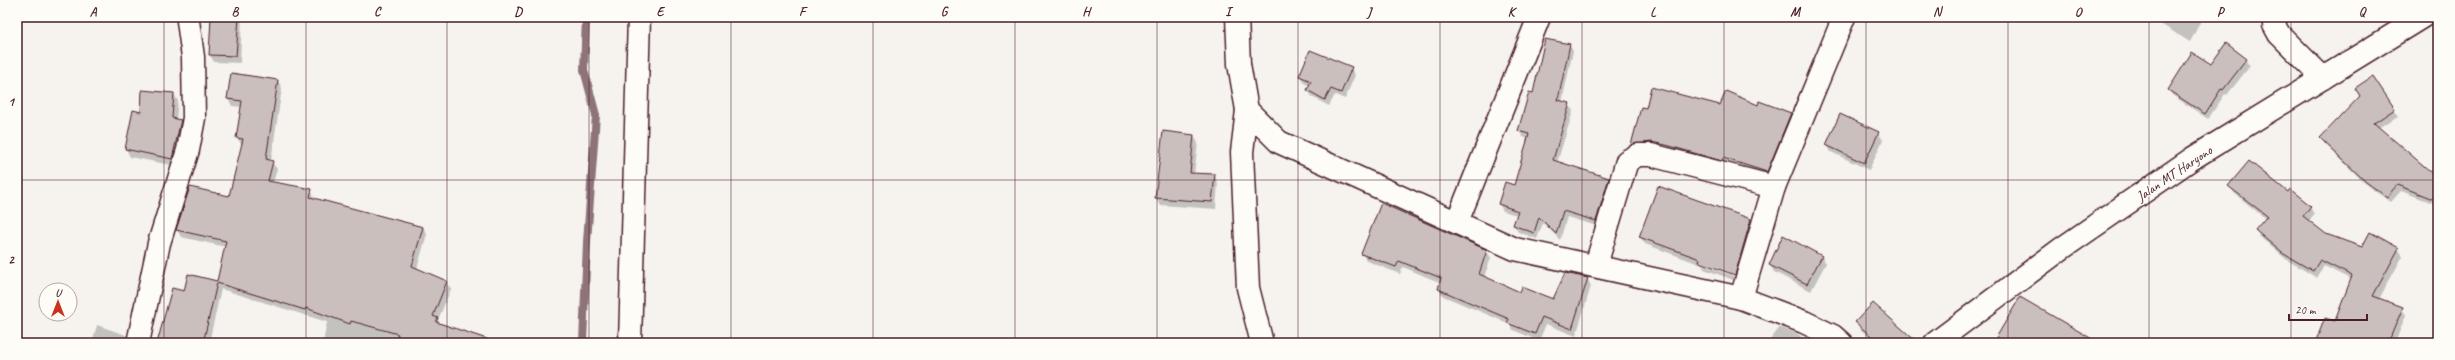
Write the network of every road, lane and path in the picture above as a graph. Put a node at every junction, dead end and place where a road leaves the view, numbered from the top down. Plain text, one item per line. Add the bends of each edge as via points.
1 (639, 17) edge
2 (1238, 17) edge
3 (1538, 17) edge
4 (1844, 17) edge
5 (2276, 17) edge
6 (2422, 17) edge
7 (188, 21) dead end
8 (2323, 78) junction
9 (1247, 110) junction
10 (1774, 187) junction
11 (1457, 222) junction
12 (1596, 265) junction
13 (1741, 298) junction
14 (138, 343) edge
15 (630, 343) edge
16 (1262, 343) edge
17 (1841, 343) edge
18 (1935, 343) edge

1 - 15 street
2 - 9 street via 1239,64
3 - 11 street
4 - 10 street
5 - 8 street via 2274,24 2279,34
6 - 8 street, Jalan MT Haryono
7 - 14 street via 193,57 194,118 188,150 159,243
8 - 18 street, Jalan MT Haryono via 2187,162 2061,249
9 - 11 street via 1279,142
9 - 16 street via 1242,152 1248,288
10 - 12 street via 1651,155 1638,155 1627,161
10 - 13 street
11 - 12 street via 1515,249
12 - 13 street
13 - 17 street via 1804,322

